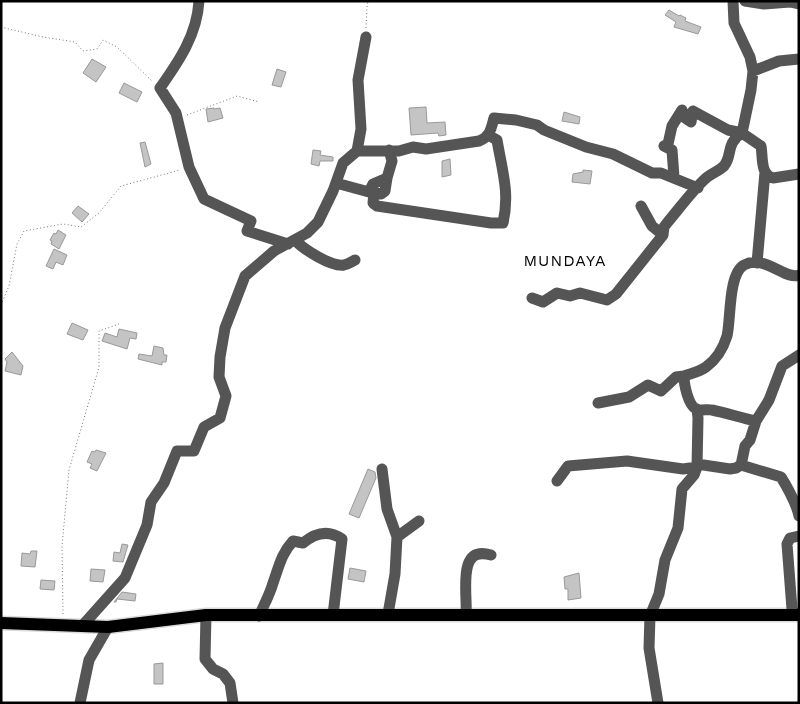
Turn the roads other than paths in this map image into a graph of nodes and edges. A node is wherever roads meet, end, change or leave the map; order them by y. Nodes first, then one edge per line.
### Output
1 (199, 1) edge
2 (733, 1) edge
3 (746, 1) edge
4 (799, 4) edge
5 (366, 37) road end
6 (799, 59) edge
7 (753, 71) junction
8 (742, 133) junction
9 (488, 135) junction
10 (389, 150) junction
11 (357, 152) junction
12 (764, 172) junction
13 (799, 174) edge
14 (674, 177) junction
15 (336, 183) junction
16 (698, 188) junction
17 (371, 192) junction
18 (641, 206) dead end
19 (663, 235) junction
20 (292, 242) junction
21 (355, 260) dead end
22 (757, 263) junction
23 (799, 275) edge
24 (532, 298) dead end
25 (799, 355) edge
26 (684, 376) junction
27 (598, 403) dead end
28 (697, 409) junction
29 (756, 421) junction
30 (697, 465) junction
31 (741, 465) junction
32 (382, 469) dead end
33 (558, 481) dead end
34 (799, 516) edge
35 (419, 521) dead end
36 (396, 536) junction
37 (799, 536) edge
38 (491, 555) dead end
39 (388, 614) junction
40 (206, 615) junction
41 (333, 615) junction
42 (466, 615) junction
43 (797, 615) edge
44 (259, 616) junction
45 (650, 616) junction
46 (1, 623) edge
47 (83, 625) junction
48 (108, 627) junction
49 (80, 703) edge
50 (233, 703) edge
51 (658, 703) edge

1 - 20 street
2 - 7 street
3 - 4 street
5 - 11 street
6 - 7 street
7 - 8 street
8 - 12 street
8 - 14 street
8 - 16 street
9 - 10 street
9 - 14 street
9 - 17 street
10 - 11 street
10 - 17 street
11 - 15 street
12 - 13 street
12 - 22 street
14 - 16 street
15 - 17 street
15 - 20 street
16 - 19 street
18 - 19 street
19 - 24 street
20 - 21 street
20 - 47 street
22 - 23 street
22 - 26 street
25 - 29 street
26 - 27 street
26 - 28 street
28 - 29 street
28 - 30 street
29 - 31 street
30 - 31 street
30 - 33 street
30 - 45 street
31 - 34 street
32 - 36 street
35 - 36 street
36 - 39 street
37 - 43 street
38 - 42 street
39 - 41 main road
39 - 42 main road
40 - 44 main road
40 - 48 main road
40 - 50 street
41 - 44 main road
41 - 44 street
42 - 45 main road
43 - 45 main road
45 - 51 street
46 - 47 main road
47 - 48 main road
48 - 49 street

